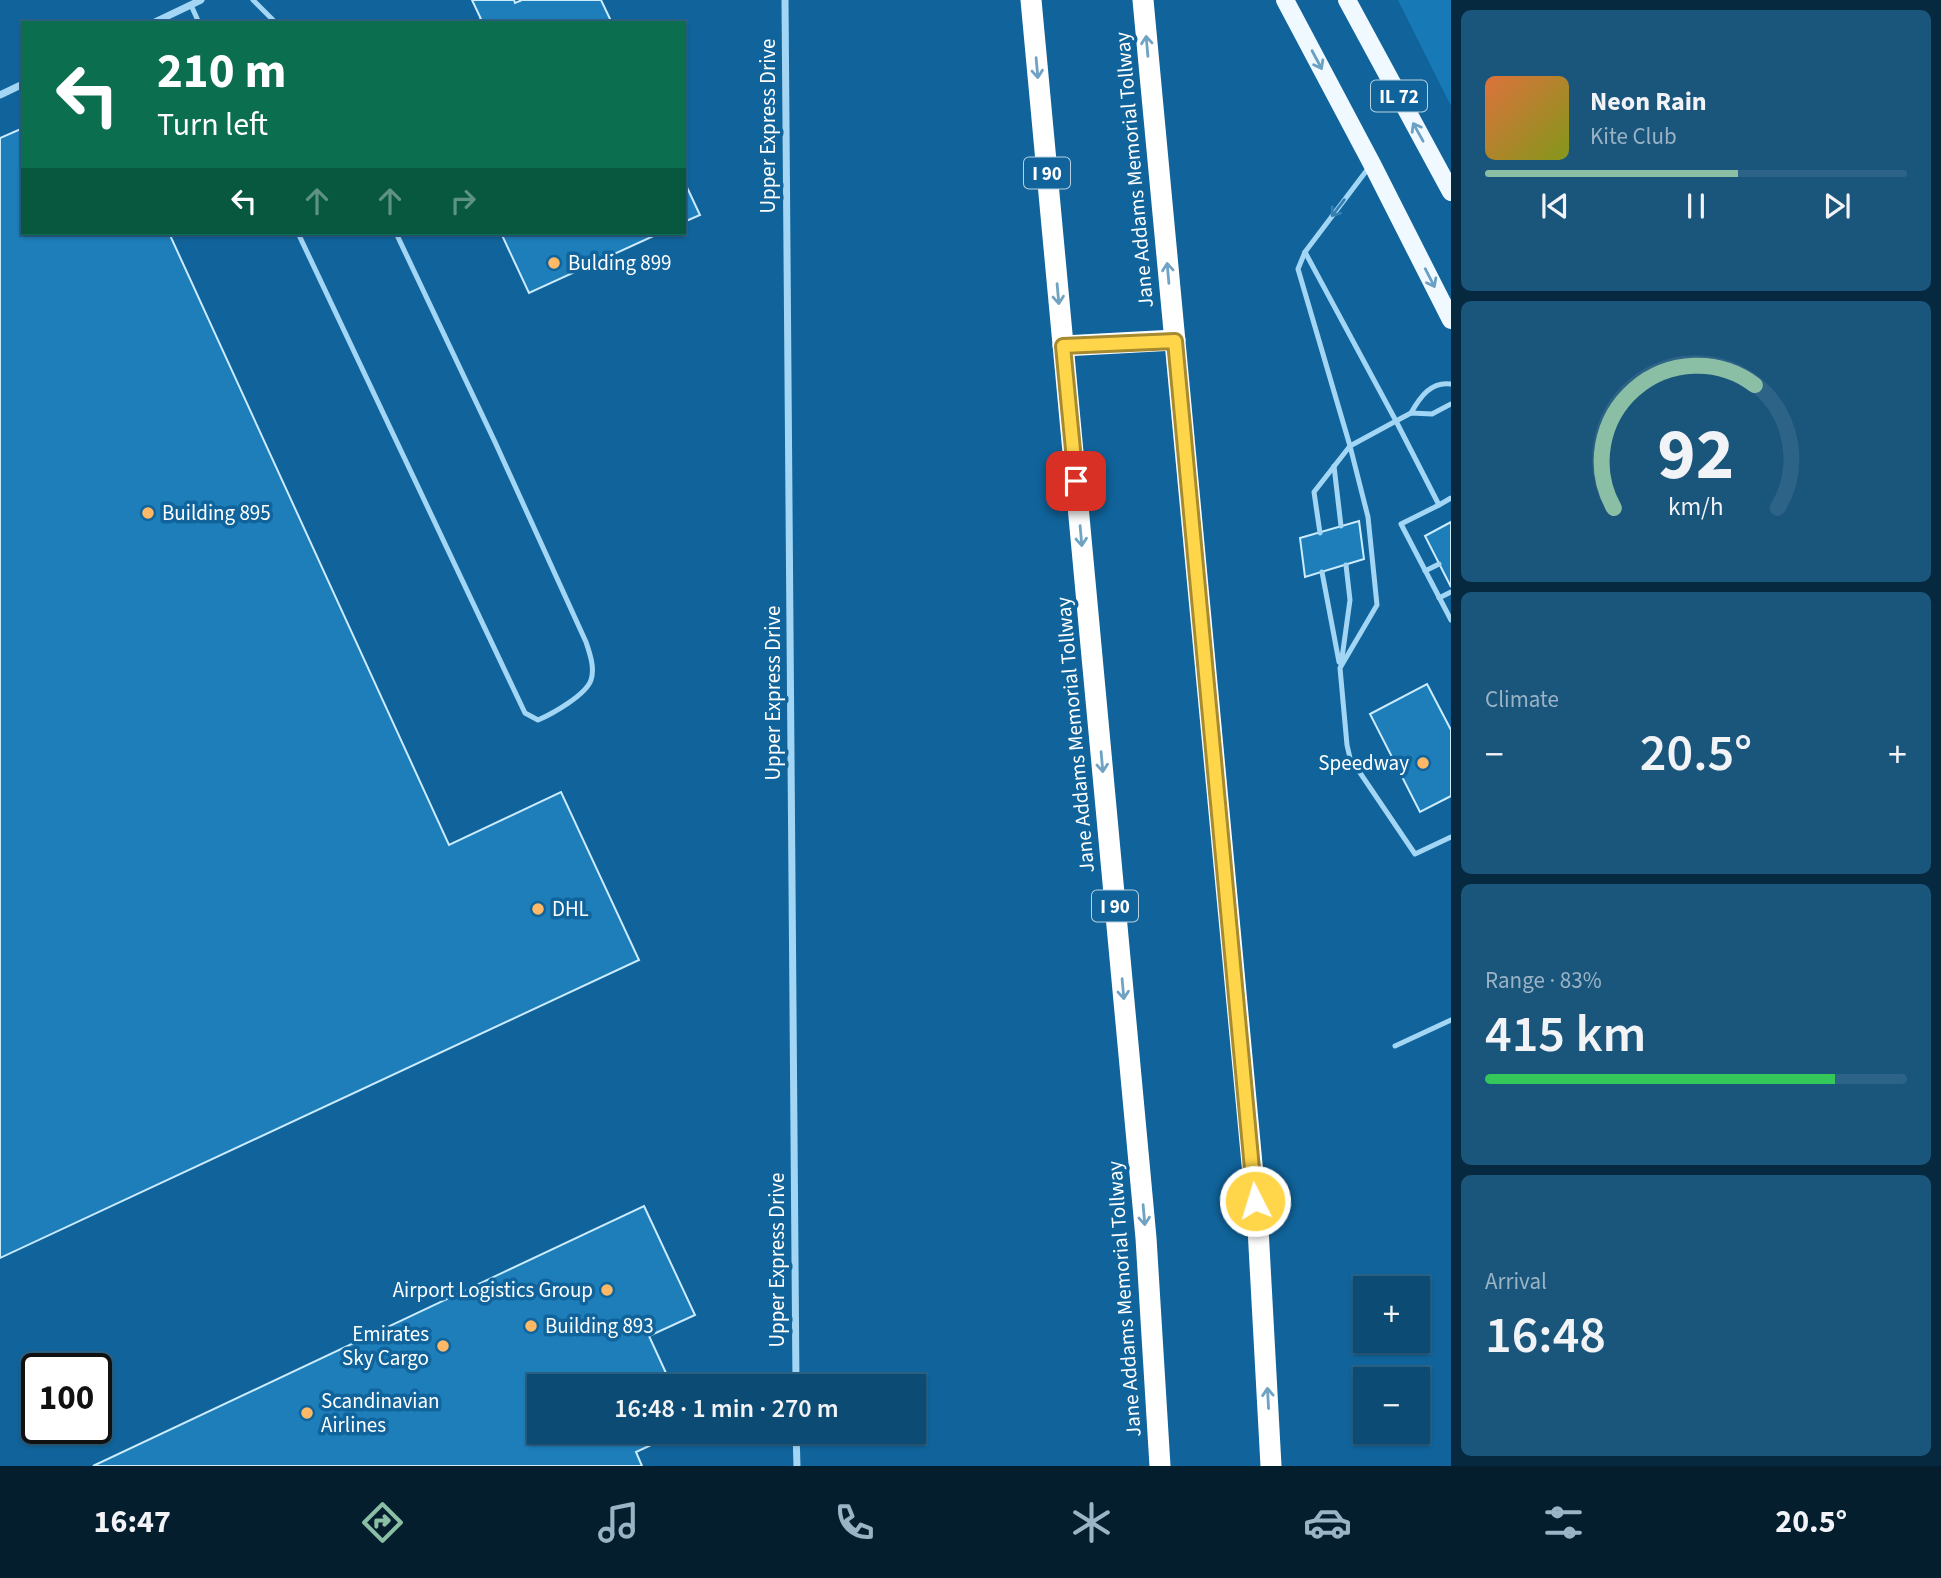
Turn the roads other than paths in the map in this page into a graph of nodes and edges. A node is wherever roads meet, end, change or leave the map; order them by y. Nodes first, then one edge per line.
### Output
1 (201, 0) edge
2 (253, 0) edge
3 (785, 0) edge
4 (1031, 0) edge
5 (1143, 0) edge
6 (1284, 0) edge
7 (1347, 0) edge
8 (191, 5) junction
9 (157, 21) edge
10 (198, 21) edge
11 (274, 21) edge
12 (21, 85) edge
13 (0, 95) edge
14 (1372, 163) junction
15 (1451, 192) edge
16 (299, 235) edge
17 (397, 235) edge
18 (1305, 252) junction
19 (1451, 320) edge
20 (1175, 341) junction
21 (1063, 346) junction
22 (1451, 384) edge
23 (1451, 404) edge
24 (1411, 413) junction
25 (1395, 421) junction
26 (1350, 446) junction
27 (1334, 466) junction
28 (1451, 498) edge
29 (1438, 505) junction
30 (1341, 526) dead end
31 (1320, 533) dead end
32 (1439, 564) dead end
33 (1346, 565) dead end
34 (1425, 571) junction
35 (1322, 572) dead end
36 (1451, 592) edge
37 (1440, 598) junction
38 (1451, 620) edge
39 (1340, 668) junction
40 (1451, 837) edge
41 (1451, 1020) edge
42 (1395, 1046) dead end
43 (796, 1374) edge
44 (796, 1444) edge
45 (797, 1466) edge
46 (1160, 1466) edge
47 (1272, 1466) edge

1 - 8 street
2 - 11 lane
3 - 43 street, Upper Express Drive
4 -> 21 highway, Jane Addams Memorial Tollway / I 90
20 -> 5 highway, Jane Addams Memorial Tollway
6 -> 14 main road, IL 72
15 -> 7 main road, IL 72
8 - 9 street
8 - 10 lane
12 - 13 street
14 -> 18 lane
14 -> 19 main road, IL 72
16 - 17 lane
18 - 25 lane
18 - 26 lane
20 - 21 highway
47 -> 20 highway, Jane Addams Memorial Tollway
21 -> 46 highway, Jane Addams Memorial Tollway / I 90
22 - 24 lane
23 - 24 lane
24 - 25 lane
25 - 26 lane
25 - 29 lane
26 - 27 lane
26 - 39 lane
27 - 30 lane
27 - 31 lane
28 - 29 lane
29 - 34 lane
32 - 34 lane
33 - 39 lane
34 - 37 lane
35 - 39 lane
36 - 37 lane
37 - 38 lane
39 - 40 lane
41 - 42 lane
44 - 45 street

